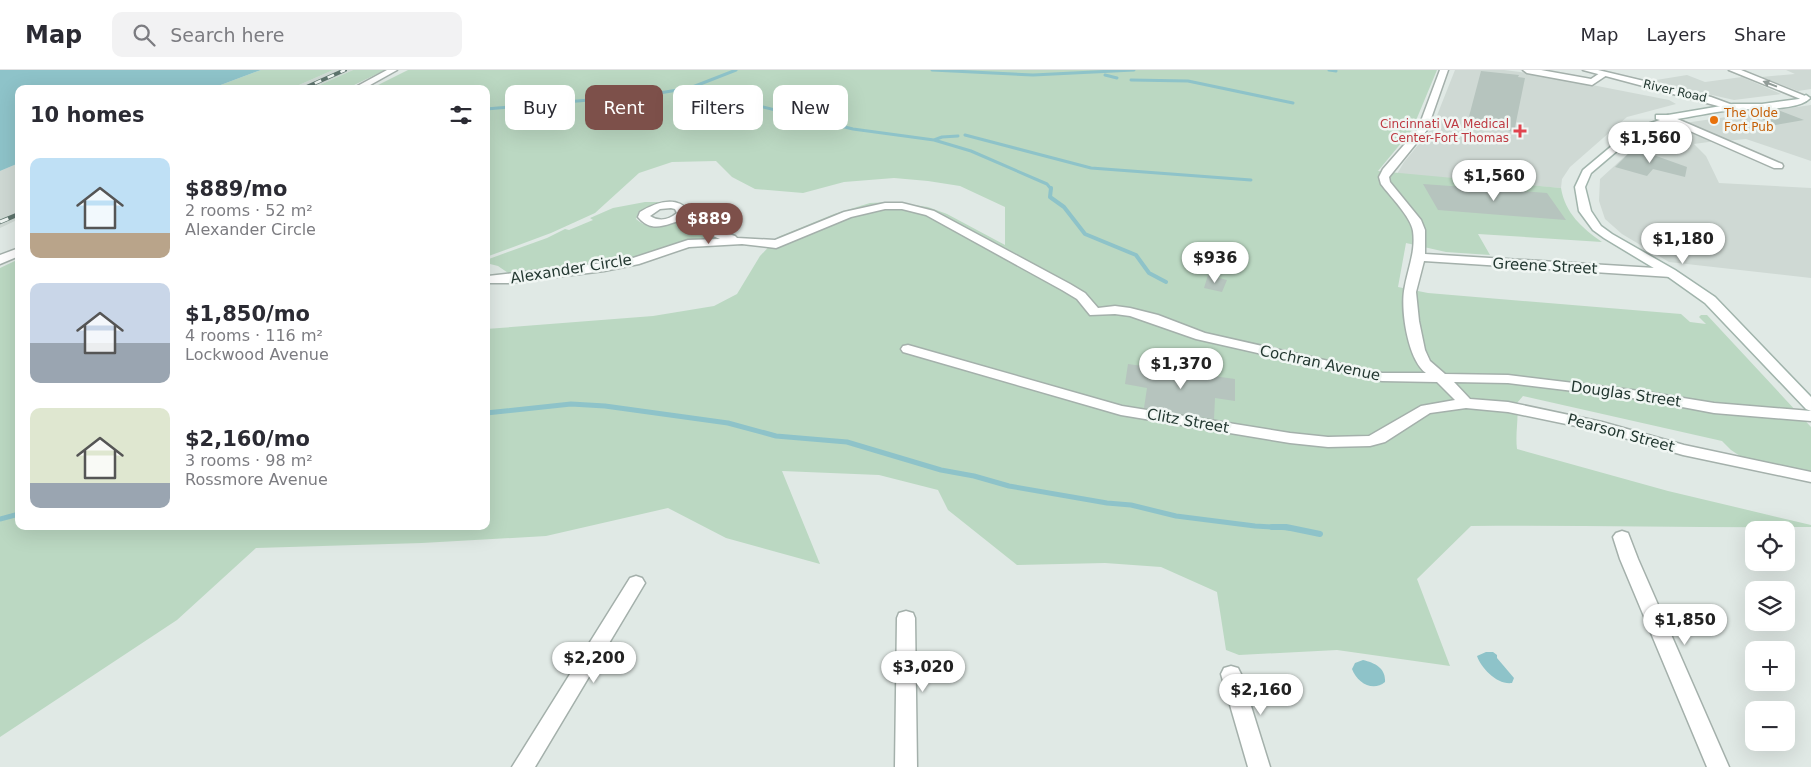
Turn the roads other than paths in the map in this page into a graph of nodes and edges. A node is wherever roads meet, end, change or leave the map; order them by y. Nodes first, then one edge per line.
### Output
1 (393, 70) edge
2 (1444, 70) edge
3 (1526, 70) edge
4 (1587, 70) edge
5 (1733, 70) edge
6 (1603, 75) junction
7 (364, 85) edge
8 (1809, 98) edge
9 (1733, 107) junction
10 (1668, 118) junction
11 (1778, 166) dead end
12 (680, 217) dead end
13 (742, 241) junction
14 (776, 244) joint
15 (15, 253) edge
16 (1419, 257) junction
17 (0, 260) edge
18 (1671, 273) junction
19 (490, 277) edge
20 (908, 349) dead end
21 (1440, 377) junction
22 (1466, 403) junction
23 (1811, 406) edge
24 (1811, 416) edge
25 (1811, 477) edge
26 (1622, 537) dead end
27 (636, 583) dead end
28 (906, 618) dead end
29 (1231, 674) dead end
30 (523, 767) edge
31 (906, 767) edge
32 (1259, 767) edge
33 (1718, 767) edge

1 - 7 street
2 - 16 street
3 - 6 street
4 - 6 street, River Road
8 -> 5 street
6 - 9 street, River Road
8 - 9 street
9 - 10 street
10 - 11 street
10 - 18 street
12 - 13 street, Alexander Circle
13 - 14 street, Alexander Circle
13 - 19 street, Alexander Circle
14 - 21 street, Cochran Avenue
15 - 17 street
16 - 18 street, Greene Street
16 - 21 street
18 - 23 street
20 - 22 street, Clitz Street
21 - 22 street
21 - 24 street, Douglas Street
22 - 25 street, Pearson Street
26 - 33 street
27 - 30 street
28 - 31 street
29 - 32 street

